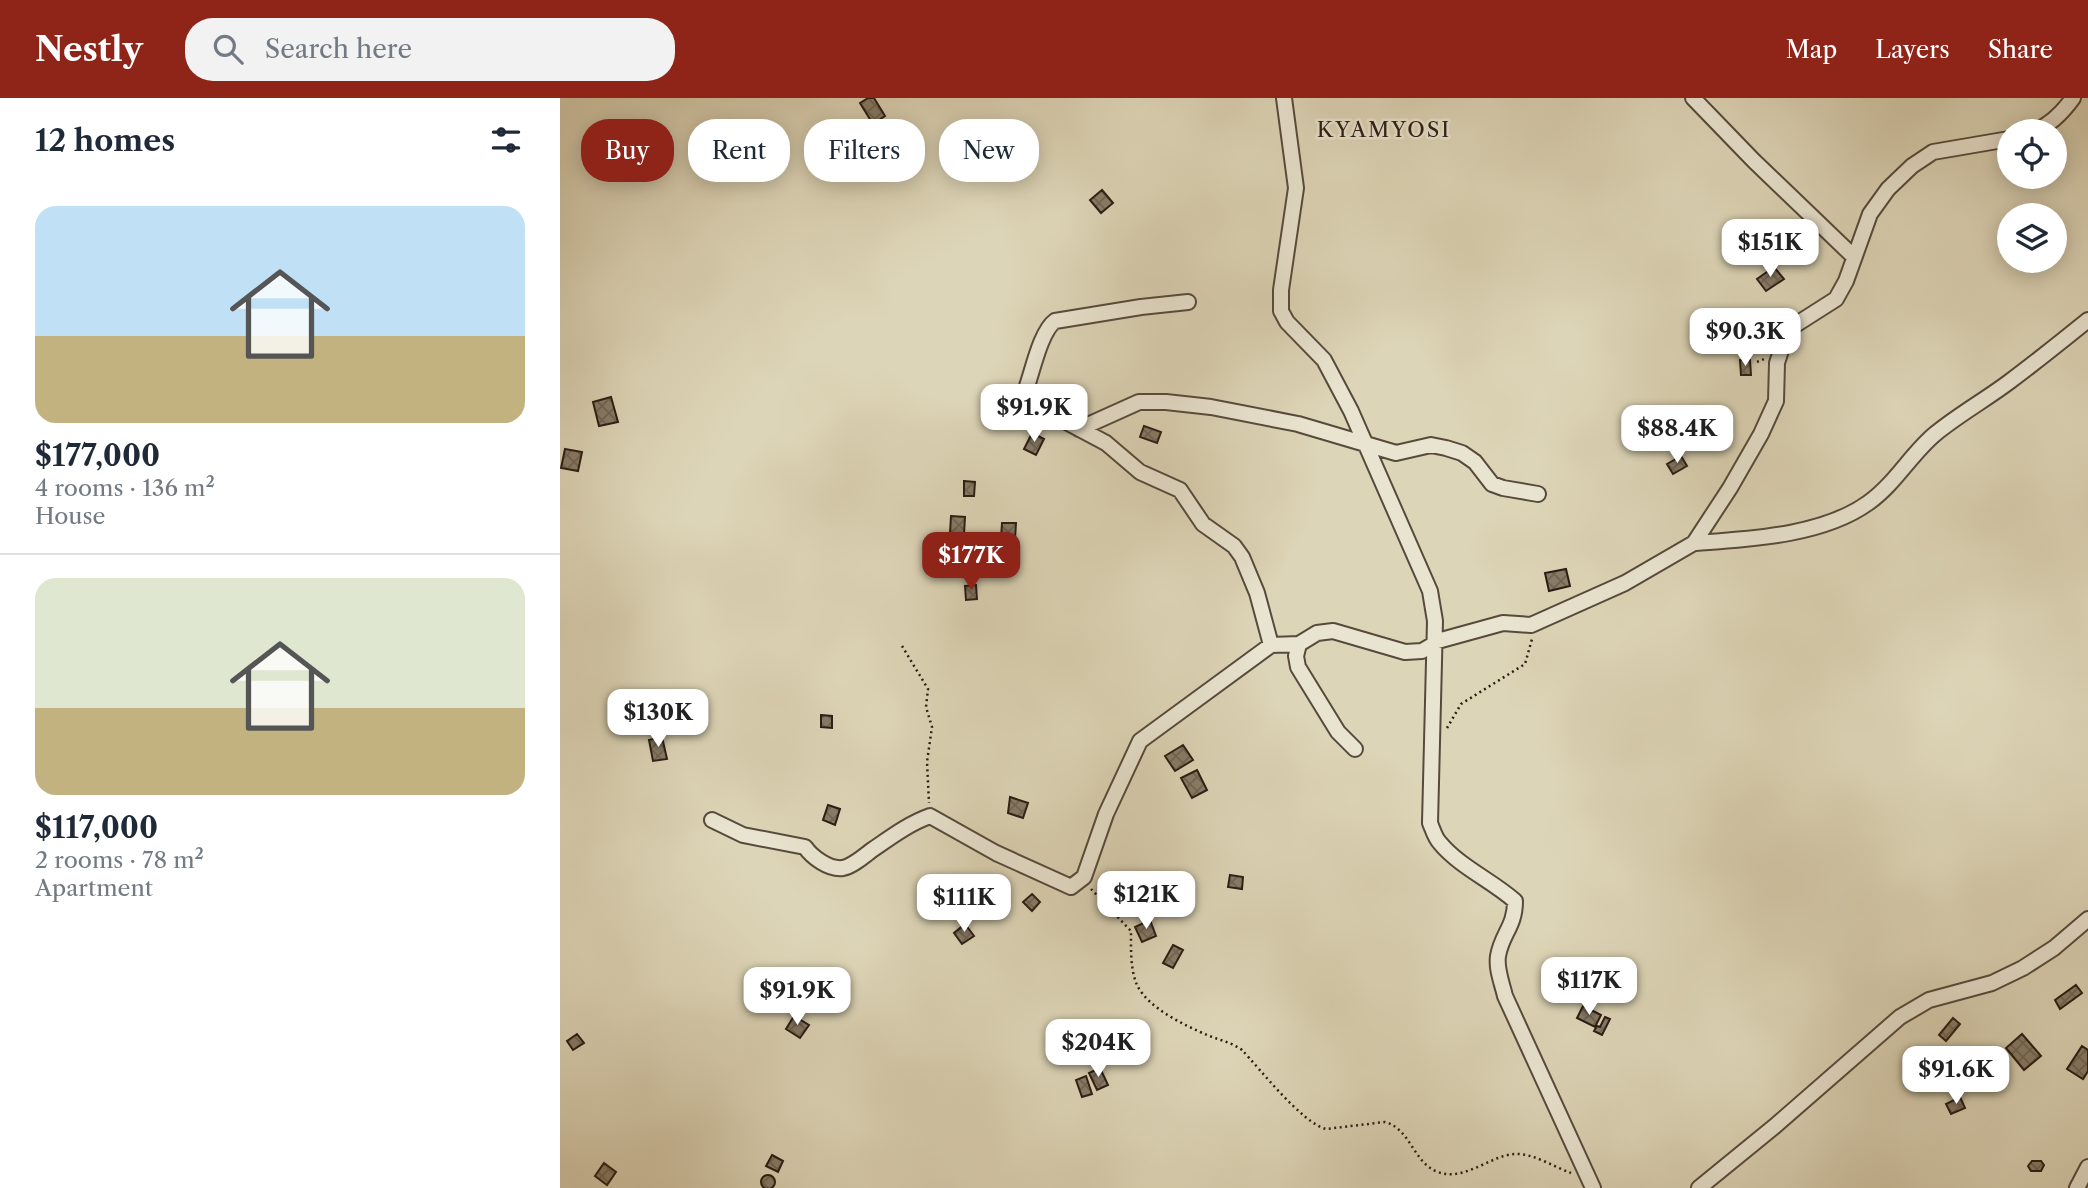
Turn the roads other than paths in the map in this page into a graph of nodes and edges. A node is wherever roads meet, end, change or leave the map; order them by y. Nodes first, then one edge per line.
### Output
1 (1284, 98) edge
2 (1693, 98) edge
3 (2073, 98) edge
4 (2055, 119) edge
5 (1997, 141) edge
6 (1854, 257) junction
7 (1188, 302) dead end
8 (2088, 320) edge
9 (1079, 429) junction
10 (1364, 442) junction
11 (1538, 494) dead end
12 (1694, 543) junction
13 (1299, 643) junction
14 (1434, 643) junction
15 (1271, 645) junction
16 (1355, 749) dead end
17 (712, 820) dead end
18 (2088, 919) edge
19 (2088, 1167) edge
20 (1592, 1184) edge
21 (1699, 1188) edge
22 (2077, 1188) edge

1 - 10 street
2 - 6 street
3 - 4 street
5 - 6 street
6 - 12 street
7 - 9 street
8 - 12 street
9 - 10 street
9 - 15 street
10 - 11 street
10 - 14 street
12 - 14 street
13 - 14 street
13 - 15 street
13 - 16 street
14 - 20 street
15 - 17 street
18 - 21 street
19 - 22 street

